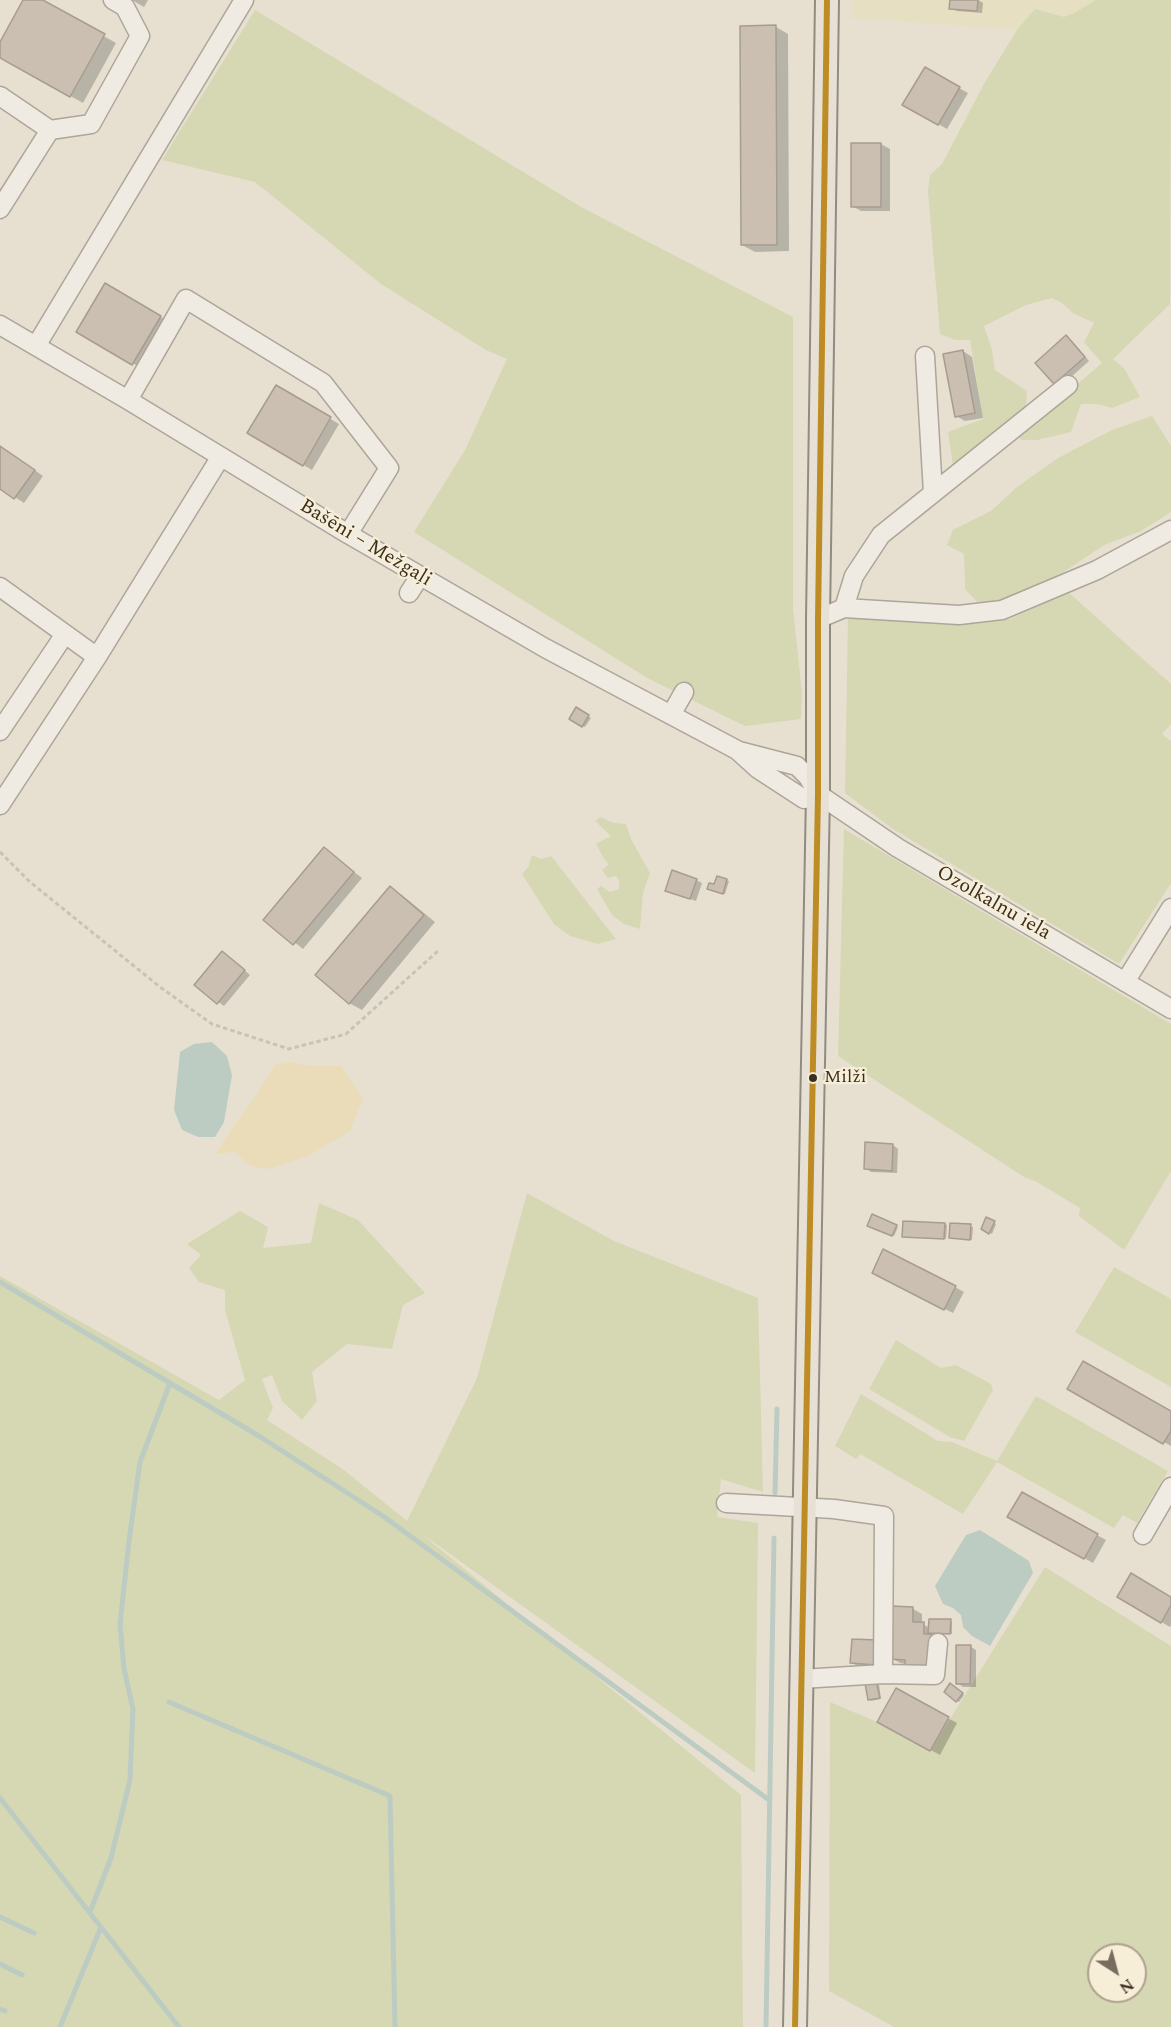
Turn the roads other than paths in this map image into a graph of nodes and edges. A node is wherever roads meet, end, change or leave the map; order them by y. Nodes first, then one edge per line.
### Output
1 (113, 0) edge
2 (244, 0) edge
3 (826, 0) edge
4 (0, 96) edge
5 (50, 130) junction
6 (0, 209) edge
7 (0, 325) edge
8 (36, 346) junction
9 (925, 356) dead end
10 (1068, 385) dead end
11 (128, 400) junction
12 (220, 458) junction
13 (933, 493) junction
14 (1171, 530) edge
15 (348, 534) junction
16 (420, 576) junction
17 (0, 587) edge
18 (409, 592) dead end
19 (844, 608) junction
20 (818, 619) junction
21 (65, 634) junction
22 (97, 657) junction
23 (684, 692) dead end
24 (671, 715) junction
25 (0, 731) edge
26 (818, 794) junction
27 (0, 806) edge
28 (1171, 908) edge
29 (1125, 982) junction
30 (1171, 1009) edge
31 (1171, 1487) edge
32 (726, 1503) dead end
33 (804, 1507) junction
34 (1143, 1535) dead end
35 (938, 1643) dead end
36 (884, 1674) junction
37 (801, 1679) junction
38 (795, 2027) edge

1 - 5 street
2 - 8 street
3 - 20 main road
4 - 5 street
5 - 6 street
7 - 8 street, Bašēni – Mežgaļi
8 - 11 street, Bašēni – Mežgaļi
9 - 13 street
10 - 13 street
11 - 12 street, Bašēni – Mežgaļi
11 - 15 street
12 - 15 street, Bašēni – Mežgaļi
12 - 22 street
13 - 19 street
14 - 19 street
15 - 16 street, Bašēni – Mežgaļi
16 - 18 street
16 - 24 street, Bašēni – Mežgaļi
17 - 21 street
19 - 20 street
20 - 26 main road
21 - 22 street
21 - 25 street
22 - 27 street
23 - 24 street
24 - 26 street, Bašēni – Mežgaļi
26 - 29 street, Ozolkalnu iela
26 - 33 main road
28 - 29 street
29 - 30 street, Ozolkalnu iela
31 - 34 street
32 - 33 street
33 - 36 street
33 - 37 main road
35 - 36 street
36 - 37 street
37 - 38 main road

